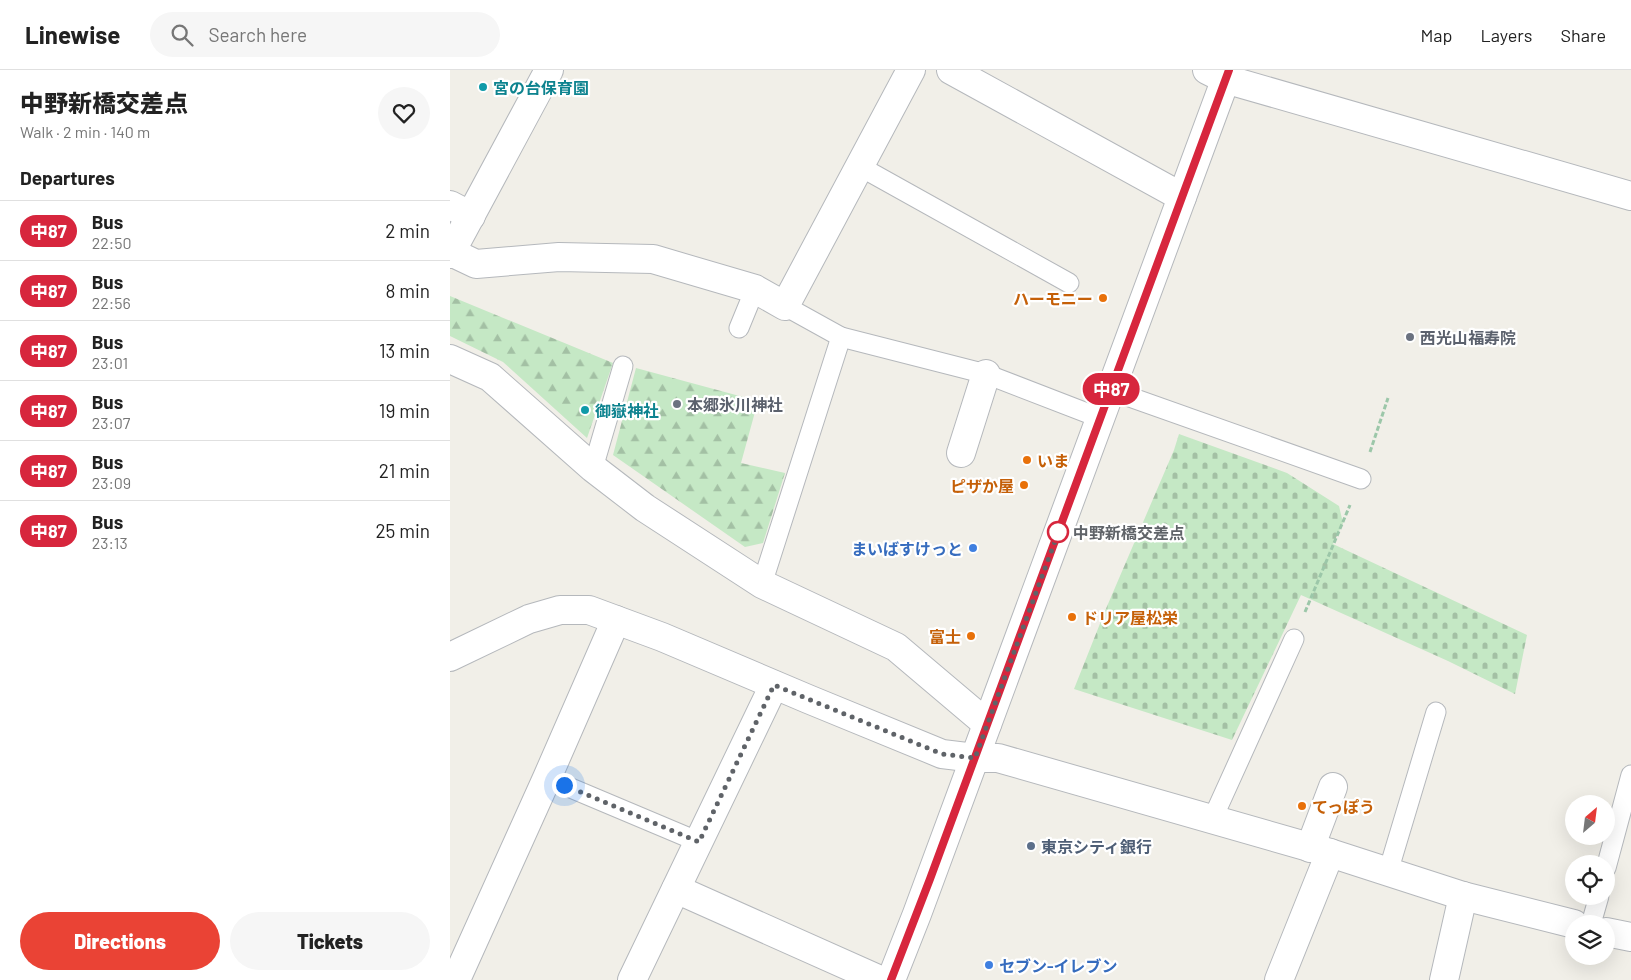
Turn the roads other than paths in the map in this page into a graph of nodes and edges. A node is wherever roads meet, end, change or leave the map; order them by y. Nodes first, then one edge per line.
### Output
1 (549, 70) edge
2 (911, 70) edge
3 (951, 70) edge
4 (1220, 73) edge
5 (859, 166) junction
6 (1631, 196) edge
7 (1182, 197) junction
8 (460, 211) edge
9 (450, 253) edge
10 (1069, 283) dead end
11 (755, 289) junction
12 (785, 306) junction
13 (739, 328) dead end
14 (841, 337) junction
15 (450, 358) edge
16 (623, 366) dead end
17 (986, 374) junction
18 (1110, 390) junction
19 (1100, 418) junction
20 (961, 453) dead end
21 (593, 468) junction
22 (1361, 479) dead end
23 (762, 584) junction
24 (616, 620) junction
25 (1294, 639) dead end
26 (450, 657) edge
27 (774, 685) junction
28 (1436, 712) dead end
29 (987, 724) junction
30 (975, 758) junction
31 (1631, 775) edge
32 (547, 778) junction
33 (1333, 787) dead end
34 (1212, 820) junction
35 (699, 842) junction
36 (1320, 851) junction
37 (1609, 855) edge
38 (1388, 872) junction
39 (676, 889) junction
40 (1463, 896) junction
41 (1565, 922) edge
42 (1615, 934) edge
43 (1631, 937) edge
44 (461, 976) edge
45 (632, 980) edge
46 (880, 980) edge
47 (891, 980) edge
48 (1279, 980) edge
49 (1444, 980) edge

1 - 8 street
2 - 5 street
3 - 7 street
4 - 6 street
4 - 7 street
5 - 10 lane
5 - 12 street
7 - 18 street
8 - 9 street
9 - 11 street
11 - 12 street
11 - 13 lane
12 - 14 lane
14 - 17 lane
14 - 23 lane
15 - 21 street
16 - 21 lane
17 - 19 lane
17 - 20 street
18 - 19 street
18 - 22 lane
19 - 29 street
21 - 23 street
23 - 29 street
24 - 26 street
24 - 27 street
24 - 32 street
25 - 34 lane
27 - 30 street
27 - 35 street
28 - 38 lane
29 - 30 street
30 - 34 street
30 - 47 street
31 - 37 lane
32 - 35 lane
32 - 44 street
33 - 36 street
34 - 36 street
35 - 39 street
36 - 38 street
36 - 48 street
38 - 40 street
39 - 45 street
39 - 46 street
40 - 41 street
40 - 49 street
42 - 43 street

